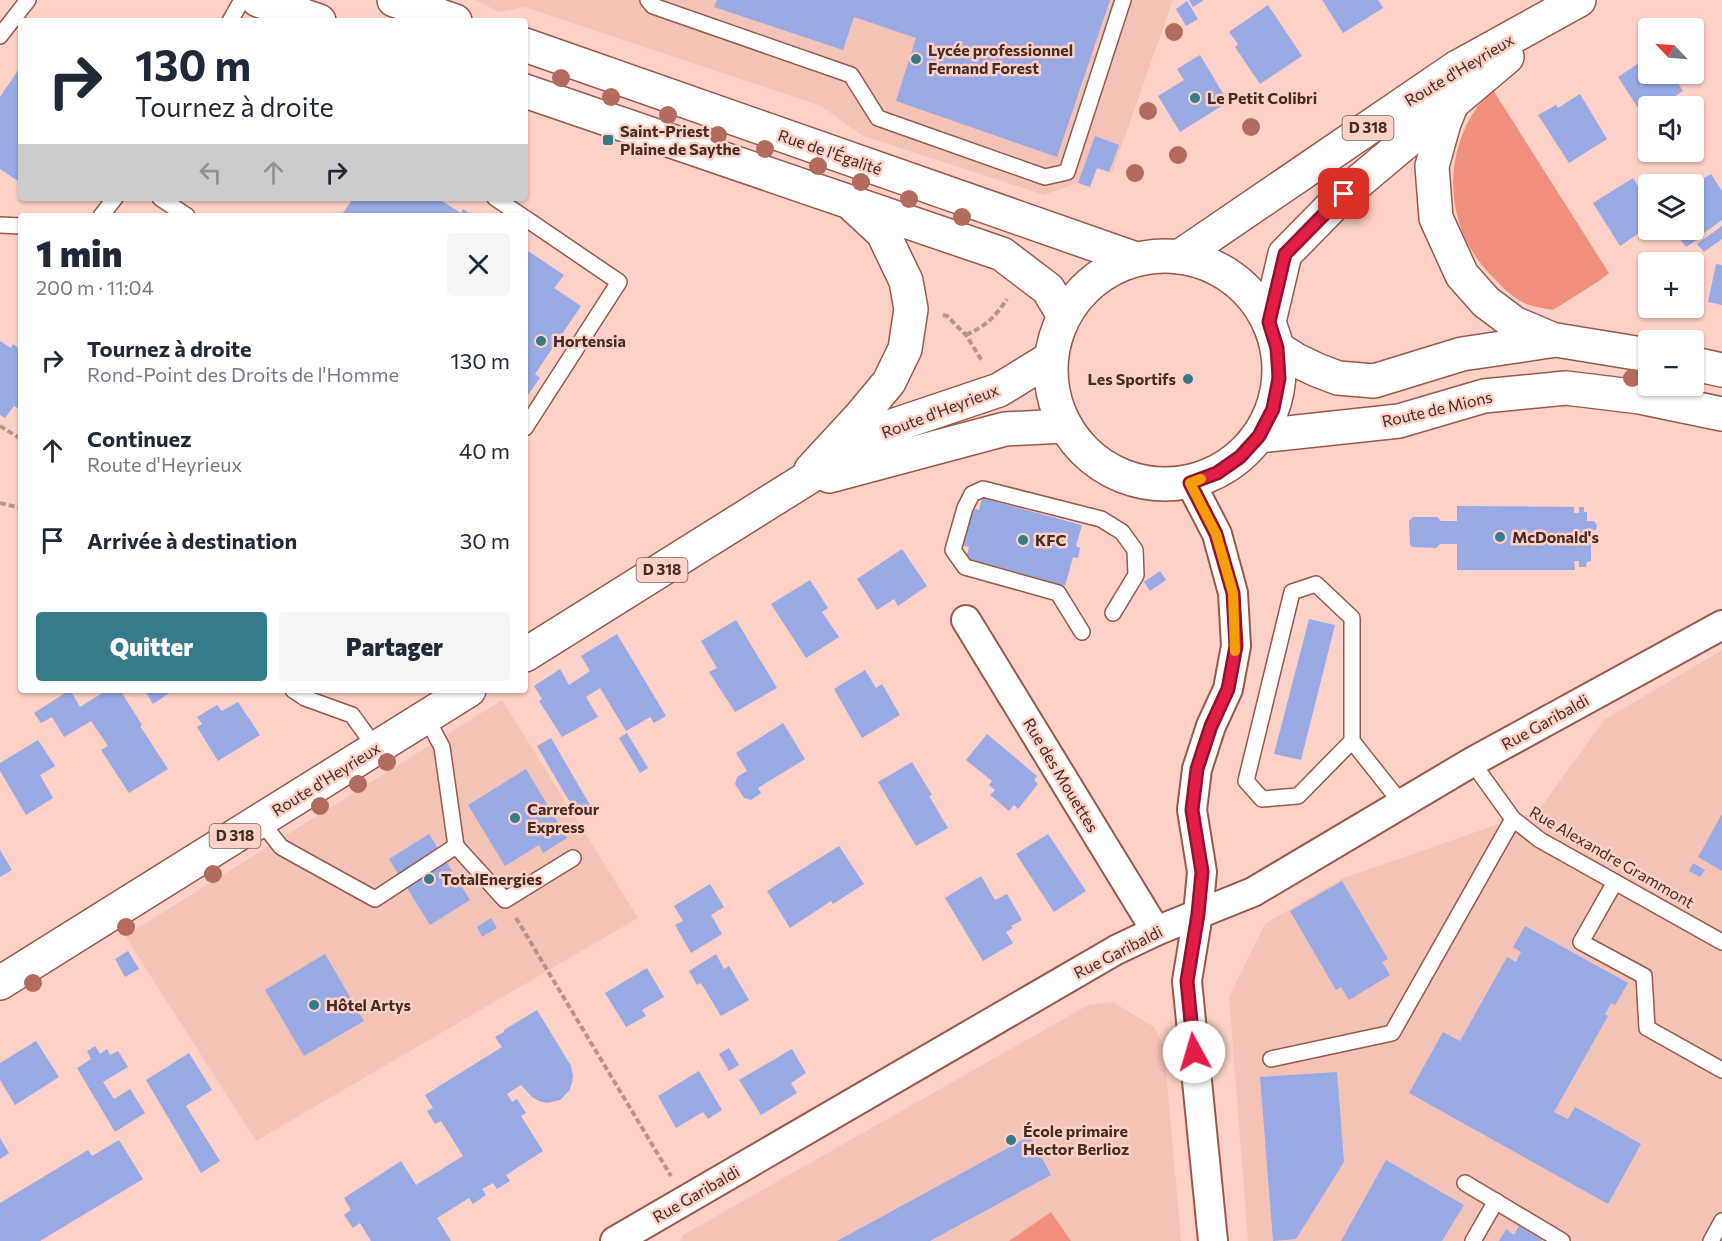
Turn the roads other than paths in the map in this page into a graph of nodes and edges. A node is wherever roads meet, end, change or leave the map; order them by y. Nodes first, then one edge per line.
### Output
1 (28, 0) edge
2 (242, 0) edge
3 (258, 0) edge
4 (394, 0) edge
5 (648, 0) edge
6 (1123, 0) edge
7 (1571, 5) edge
8 (438, 11) edge
9 (232, 18) edge
10 (310, 18) edge
11 (0, 36) edge
12 (528, 46) edge
13 (528, 93) edge
14 (1452, 103) junction
15 (112, 201) edge
16 (164, 201) edge
17 (499, 201) edge
18 (850, 202) junction
19 (102, 213) edge
20 (182, 213) edge
21 (517, 213) edge
22 (528, 220) edge
23 (0, 225) edge
24 (18, 226) edge
25 (1179, 257) junction
26 (1136, 259) junction
27 (1064, 316) junction
28 (1273, 335) junction
29 (1556, 340) junction
30 (1638, 353) edge
31 (1051, 358) junction
32 (1704, 366) edge
33 (1722, 370) edge
34 (1722, 414) edge
35 (528, 423) edge
36 (1064, 426) junction
37 (1259, 436) junction
38 (1190, 483) junction
39 (798, 484) junction
40 (1113, 613) dead end
41 (966, 620) dead end
42 (1722, 625) edge
43 (1082, 632) dead end
44 (528, 653) edge
45 (298, 693) edge
46 (464, 693) edge
47 (426, 717) junction
48 (1352, 741) junction
49 (376, 748) junction
50 (1472, 762) junction
51 (1402, 804) junction
52 (1513, 819) junction
53 (260, 820) junction
54 (456, 846) junction
55 (573, 858) dead end
56 (1615, 882) junction
57 (1198, 914) junction
58 (1156, 931) junction
59 (1722, 942) edge
60 (0, 983) edge
61 (1271, 1059) dead end
62 (1722, 1070) edge
63 (1465, 1183) dead end
64 (1496, 1201) junction
65 (1722, 1221) edge
66 (615, 1241) edge
67 (1213, 1241) edge
68 (1473, 1241) edge
69 (1562, 1241) edge
70 (1711, 1241) edge

1 - 11 lane
2 - 9 lane
3 - 10 main road
4 - 8 main road
5 - 6 lane
7 - 14 main road, Route d'Heyrieux / D 318
7 - 25 main road, Route d'Heyrieux / D 318
12 - 26 main road, Rue de l'Égalité
13 - 18 main road
14 - 28 main road, Route d'Heyrieux / D 318
14 - 29 main road
15 - 19 lane
16 - 20 lane
17 - 21 lane
18 - 27 main road
18 - 39 main road
22 - 35 lane
23 - 24 lane
25 - 26 main road
25 - 28 main road
26 - 27 main road
27 - 31 main road
28 - 29 main road
28 - 37 main road
29 - 30 main road
31 - 36 main road
31 - 39 main road, Route d'Heyrieux / D 318
32 - 33 main road
34 - 37 main road, Route de Mions
36 - 38 main road
36 - 39 main road, Route d'Heyrieux / D 318
37 - 38 main road
38 - 57 street
39 - 44 main road, Route d'Heyrieux / D 318
40 - 43 lane
41 - 58 street, Rue des Mouettes
42 - 50 street, Rue Garibaldi
45 - 49 lane
46 - 47 main road, Route d'Heyrieux / D 318
47 - 49 main road, Route d'Heyrieux / D 318
47 - 54 lane
48 - 48 lane
48 - 51 lane
49 - 53 main road, Route d'Heyrieux / D 318
50 - 51 street, Rue Garibaldi
50 - 52 lane, Rue Alexandre Grammont
51 - 57 street, Rue Garibaldi
52 - 56 lane, Rue Alexandre Grammont
52 - 61 lane
53 - 54 lane
53 - 60 main road, Route d'Heyrieux / D 318
54 - 55 lane
56 - 59 lane, Rue Alexandre Grammont
56 - 62 lane
57 - 58 street, Rue Garibaldi
57 - 67 street
58 - 66 street, Rue Garibaldi
63 - 64 lane
64 - 68 lane
64 - 69 lane
65 - 70 lane

